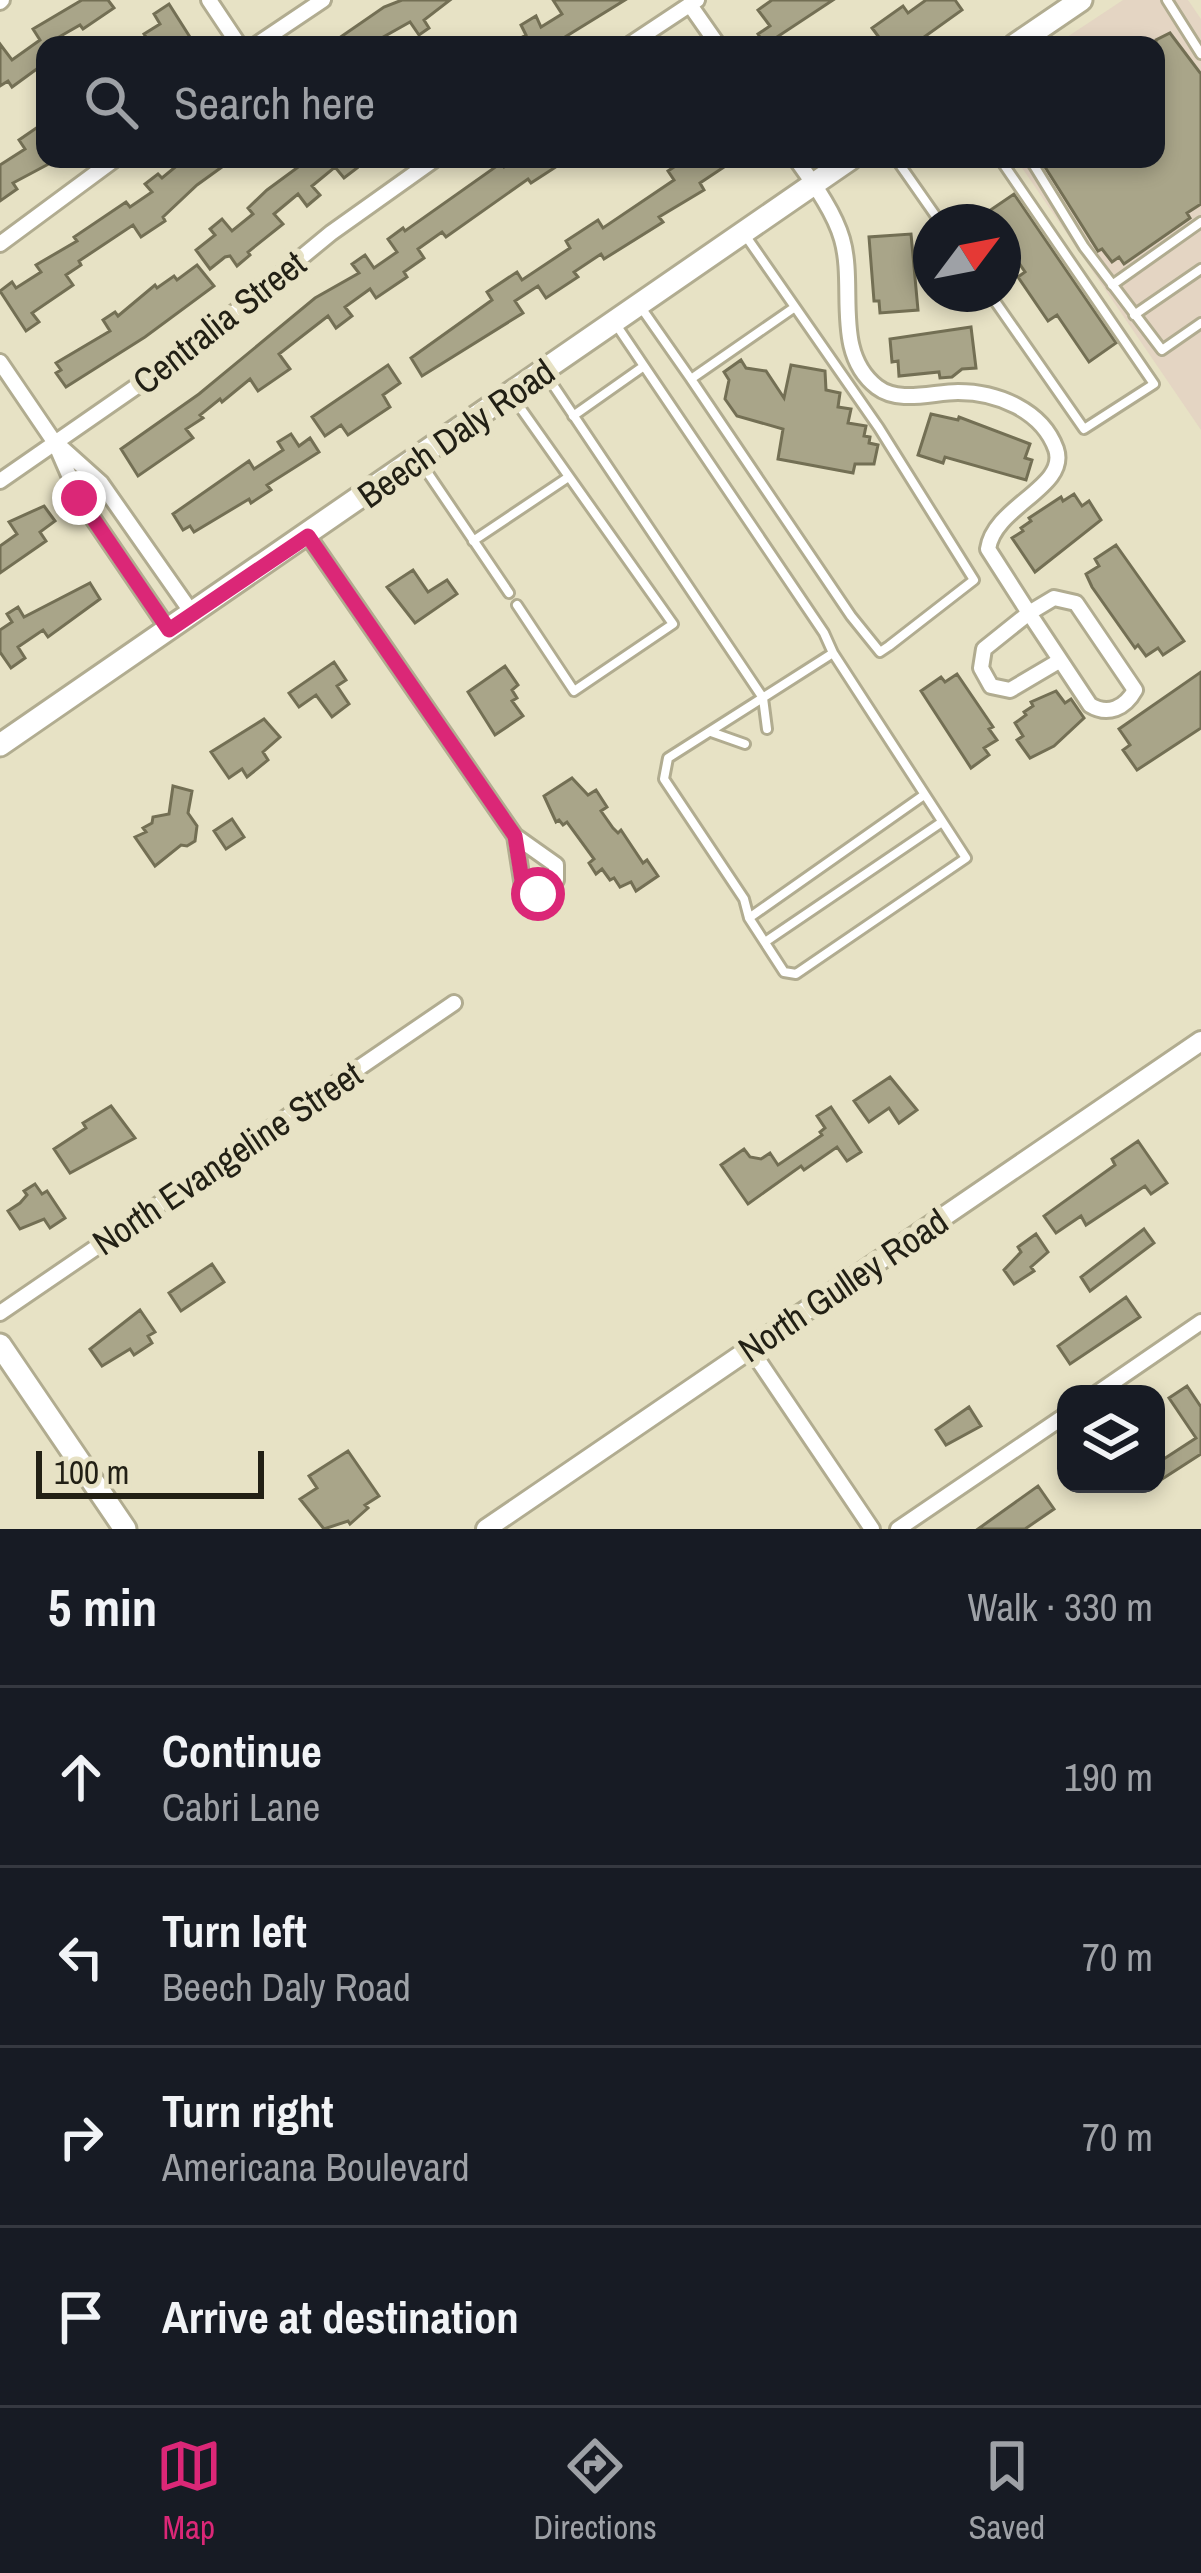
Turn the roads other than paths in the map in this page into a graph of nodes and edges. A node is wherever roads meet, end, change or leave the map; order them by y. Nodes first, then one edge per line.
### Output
1 (209, 0) edge
2 (323, 0) edge
3 (1167, 0) edge
4 (1079, 1) edge
5 (693, 2) edge
6 (233, 36) edge
7 (269, 36) edge
8 (642, 36) edge
9 (713, 36) edge
10 (1028, 36) edge
11 (1201, 54) edge
12 (103, 168) edge
13 (422, 168) edge
14 (802, 168) edge
15 (837, 168) edge
16 (902, 168) edge
17 (1006, 168) edge
18 (1036, 168) edge
19 (813, 184) junction
20 (927, 204) edge
21 (1201, 222) edge
22 (743, 233) junction
23 (0, 244) edge
24 (1201, 269) edge
25 (1112, 285) junction
26 (640, 305) junction
27 (795, 307) junction
28 (1003, 312) edge
29 (1135, 315) junction
30 (615, 322) junction
31 (1201, 322) edge
32 (0, 362) edge
33 (644, 366) junction
34 (544, 371) junction
35 (691, 379) junction
36 (511, 394) junction
37 (573, 416) junction
38 (56, 443) junction
39 (418, 459) junction
40 (567, 478) junction
41 (0, 481) edge
42 (308, 536) junction
43 (473, 541) junction
44 (509, 593) dead end
45 (517, 605) dead end
46 (192, 613) junction
47 (1029, 613) junction
48 (169, 630) junction
49 (832, 653) junction
50 (1059, 661) junction
51 (763, 698) junction
52 (767, 729) dead end
53 (710, 731) junction
54 (745, 744) dead end
55 (0, 745) edge
56 (924, 795) junction
57 (942, 822) junction
58 (515, 836) dead end
59 (749, 917) junction
60 (765, 942) junction
61 (454, 1003) dead end
62 (1201, 1041) edge
63 (0, 1313) edge
64 (1201, 1322) edge
65 (0, 1345) edge
66 (750, 1348) junction
67 (1109, 1385) edge
68 (1057, 1420) edge
69 (125, 1529) edge
70 (486, 1529) edge
71 (872, 1529) edge
72 (898, 1529) edge

1 - 6 street
2 - 7 street
3 - 11 lane
4 - 10 main road
5 - 8 street
5 - 9 street
12 - 23 street
13 - 38 street, Centralia Street
14 - 19 street
15 - 19 main road, Beech Daly Road
16 - 20 lane
17 - 28 lane
18 - 25 lane
19 - 22 main road, Beech Daly Road
19 - 47 street
21 - 25 lane
22 - 26 main road, Beech Daly Road
22 - 27 lane
24 - 29 lane
25 - 29 lane
26 - 30 main road, Beech Daly Road
26 - 35 lane
27 - 35 lane
27 - 35 lane
29 - 31 lane
30 - 33 lane
30 - 34 main road, Beech Daly Road
32 - 38 street
33 - 37 lane
33 - 49 lane
34 - 36 main road, Beech Daly Road
34 - 37 lane
36 - 39 main road, Beech Daly Road
36 - 40 lane
37 - 51 lane
38 - 41 street, Centralia Street
38 - 46 street
38 - 48 street
39 - 42 main road, Beech Daly Road
39 - 43 lane
40 - 43 lane
40 - 45 lane
42 - 46 main road, Beech Daly Road
42 - 58 street
43 - 44 lane
46 - 48 main road, Beech Daly Road
47 - 50 street
47 - 50 street
47 - 50 street
48 - 55 main road, Beech Daly Road
49 - 51 lane
49 - 56 lane
51 - 52 lane
51 - 53 lane
53 - 54 lane
53 - 59 lane
56 - 57 lane
56 - 59 lane
57 - 60 lane
57 - 60 lane
59 - 60 lane
61 - 63 street, North Evangeline Street
62 - 66 street, North Gulley Road
64 - 67 street
65 - 69 main road
66 - 70 street, North Gulley Road
66 - 71 street
68 - 72 street

